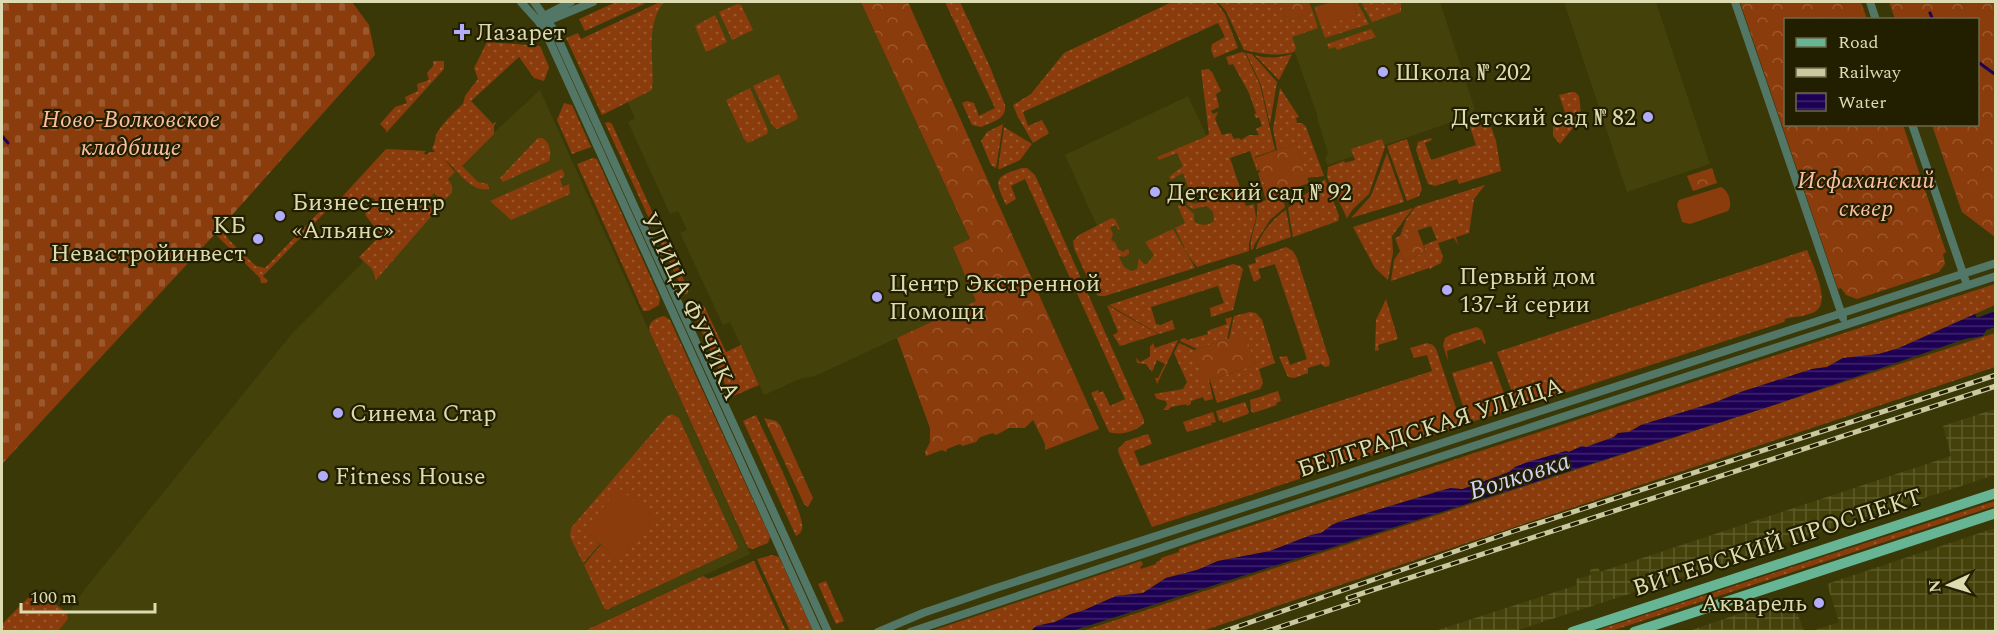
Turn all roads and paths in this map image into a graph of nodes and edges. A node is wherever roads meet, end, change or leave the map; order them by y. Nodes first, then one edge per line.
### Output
1 (521, 2) edge
2 (534, 2) edge
3 (571, 2) edge
4 (593, 2) edge
5 (1735, 2) edge
6 (1870, 2) edge
7 (1875, 18) edge
8 (544, 19) junction
9 (1913, 126) edge
10 (1995, 263) edge
11 (1963, 274) junction
12 (1995, 276) edge
13 (1966, 285) junction
14 (1841, 314) junction
15 (1845, 324) junction
16 (1995, 493) edge
17 (1995, 513) edge
18 (818, 632) edge
19 (828, 632) edge
20 (878, 632) edge
21 (910, 632) edge
22 (1572, 632) edge
23 (1634, 632) edge

1 - 8 street, УЛИЦА ФУЧИКА
2 - 8 street, УЛИЦА ФУЧИКА
3 - 8 street
4 - 8 street
5 - 14 street
6 - 7 street
8 - 18 street, УЛИЦА ФУЧИКА
8 - 19 street, УЛИЦА ФУЧИКА
9 - 11 street
10 - 11 street, БЕЛГРАДСКАЯ УЛИЦА
11 - 13 street
11 - 14 street, БЕЛГРАДСКАЯ УЛИЦА
12 - 13 street, БЕЛГРАДСКАЯ УЛИЦА
13 - 15 street, БЕЛГРАДСКАЯ УЛИЦА
14 - 15 street
14 - 20 street, БЕЛГРАДСКАЯ УЛИЦА
15 - 21 street, БЕЛГРАДСКАЯ УЛИЦА
16 - 22 main road, ВИТЕБСКИЙ ПРОСПЕКТ
17 - 23 main road, ВИТЕБСКИЙ ПРОСПЕКТ

